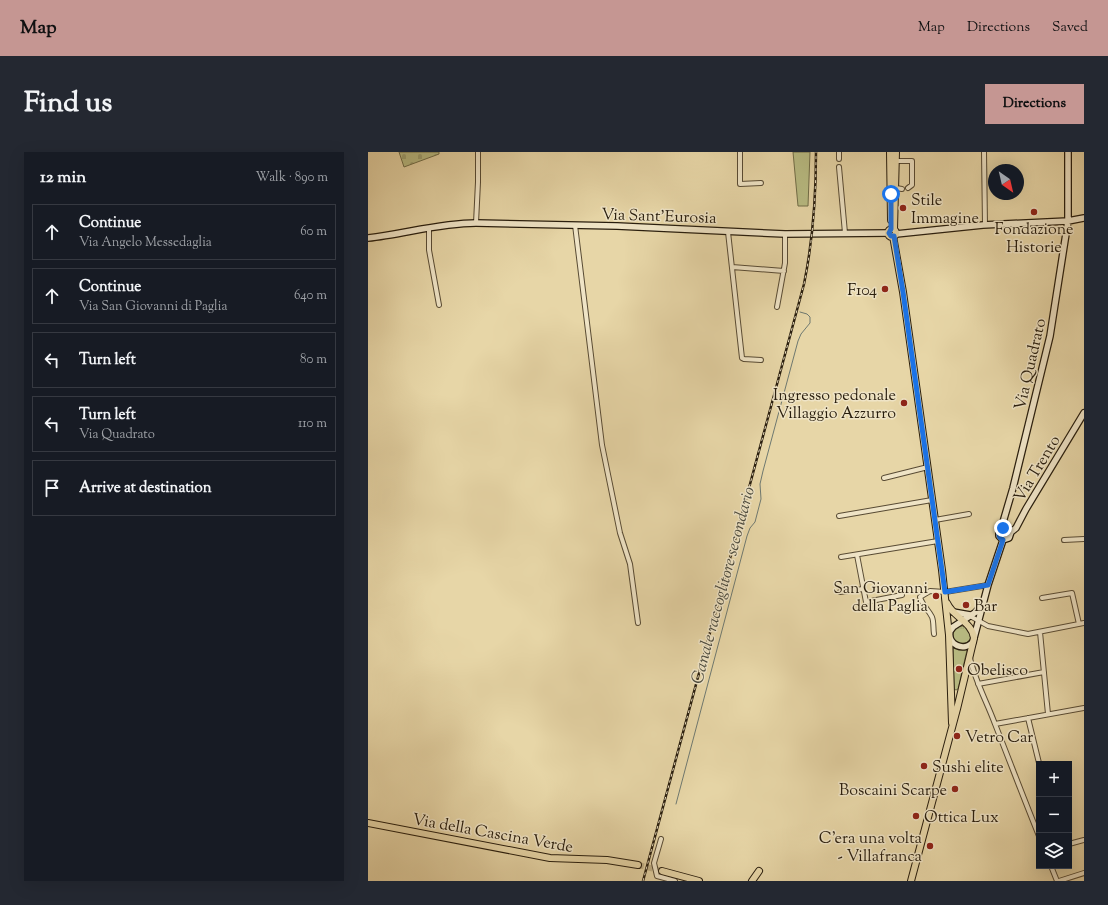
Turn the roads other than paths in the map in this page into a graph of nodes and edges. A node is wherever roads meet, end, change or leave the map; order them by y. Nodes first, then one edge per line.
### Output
1 (478, 152) edge
2 (740, 152) edge
3 (839, 152) edge
4 (890, 152) edge
5 (896, 152) edge
6 (984, 152) edge
7 (1068, 152) edge
8 (839, 159) dead end
9 (896, 161) junction
10 (839, 167) dead end
11 (761, 183) dead end
12 (908, 188) dead end
13 (1084, 218) edge
14 (1068, 221) junction
15 (476, 222) junction
16 (575, 225) junction
17 (985, 225) junction
18 (429, 228) junction
19 (728, 232) junction
20 (893, 232) junction
21 (845, 233) junction
22 (785, 234) junction
23 (368, 238) edge
24 (732, 267) junction
25 (784, 270) junction
26 (438, 305) dead end
27 (777, 307) dead end
28 (761, 360) dead end
29 (1083, 416) edge
30 (928, 467) junction
31 (884, 478) dead end
32 (932, 500) junction
33 (969, 514) dead end
34 (839, 516) dead end
35 (935, 520) junction
36 (1004, 528) junction
37 (1011, 532) junction
38 (1084, 539) edge
39 (1003, 540) junction
40 (1064, 540) dead end
41 (938, 541) junction
42 (858, 555) junction
43 (841, 558) dead end
44 (988, 585) junction
45 (863, 589) junction
46 (840, 592) dead end
47 (945, 592) junction
48 (902, 595) dead end
49 (985, 598) junction
50 (1042, 598) dead end
51 (946, 600) junction
52 (953, 612) junction
53 (970, 616) junction
54 (962, 620) junction
55 (979, 620) junction
56 (638, 623) dead end
57 (1084, 623) edge
58 (1079, 624) junction
59 (1040, 632) junction
60 (934, 634) dead end
61 (949, 635) junction
62 (974, 640) junction
63 (970, 670) junction
64 (1044, 672) junction
65 (978, 684) junction
66 (963, 685) junction
67 (951, 688) junction
68 (1084, 708) edge
69 (1048, 714) junction
70 (1028, 718) junction
71 (952, 723) junction
72 (995, 724) junction
73 (1039, 761) edge
74 (368, 823) edge
75 (1038, 833) edge
76 (661, 840) dead end
77 (1084, 840) edge
78 (1072, 843) edge
79 (638, 865) tunnel mouth
80 (1052, 869) edge
81 (662, 871) tunnel mouth
82 (1084, 873) edge
83 (675, 881) edge
84 (699, 881) edge
85 (752, 881) edge
86 (760, 881) edge
87 (910, 881) edge
88 (1058, 881) edge

1 - 15 street
2 - 11 street
3 - 8 street
4 - 20 main road
5 - 9 main road
6 - 17 street
7 - 14 street, Via Quadrato
9 - 12 street
9 - 20 main road
10 - 21 street
13 - 14 street, Via Sant'Eurosia
14 - 17 street, Via Sant'Eurosia
14 - 36 street, Via Quadrato
15 - 16 street, Via Sant'Eurosia
15 - 18 street, Via Sant'Eurosia
16 - 19 street, Via Sant'Eurosia
16 - 56 street
17 - 20 street, Via Sant'Eurosia
18 - 23 street, Via Sant'Eurosia
18 - 26 street
19 - 22 street, Via Sant'Eurosia
19 - 24 street
20 - 21 street, Via Sant'Eurosia
20 - 30 main road
21 - 22 street, Via Sant'Eurosia
22 - 25 street
24 - 25 street
24 - 28 street
25 - 27 street
29 - 37 street, Via Trento
30 - 31 street
30 - 32 main road
32 - 34 street
32 - 35 main road
33 - 35 street
35 - 41 main road
36 - 37 street
36 - 39 street, Via Quadrato
37 - 39 street, Via Quadrato
38 - 40 street
39 - 44 street, Via Quadrato
41 - 42 street
41 - 47 main road
42 - 43 street
42 - 45 street
44 - 47 street
44 - 49 street, Via Quadrato
45 - 46 street
45 - 48 street
47 - 51 main road
47 - 60 street
49 - 53 street
49 - 55 street, Via Quadrato
50 - 58 street
51 - 52 main road
51 - 61 main road
52 - 53 street
52 - 54 main road
53 - 54 street
53 - 55 street
54 - 61 street
54 - 62 main road
55 - 59 street
55 - 62 street, Via Quadrato
57 - 58 street
58 - 59 street
59 - 64 street
61 - 62 street
61 - 67 main road
62 - 63 main road
63 - 65 street
63 - 66 main road
64 - 65 street
64 - 69 street
65 - 72 street
66 - 67 street
66 - 71 main road
67 - 71 main road
68 - 69 street
69 - 70 street
70 - 72 street
70 - 73 street
71 - 87 main road
72 - 75 street
74 - 79 main road, Via della Cascina Verde
76 - 83 street
77 - 78 street
80 - 88 street
81 - 84 main road
82 - 88 street
85 - 86 main road

